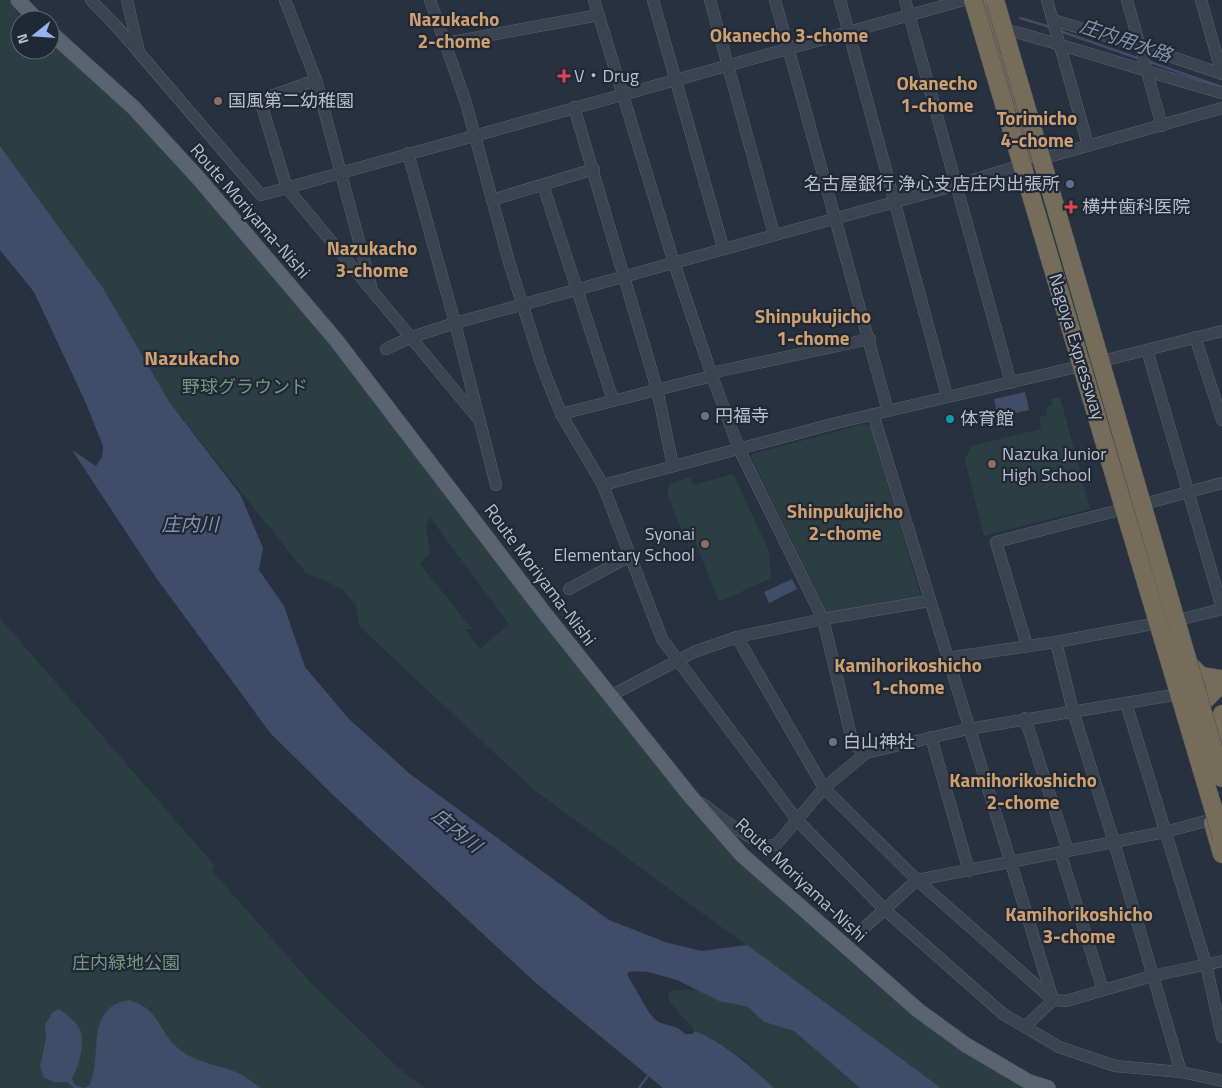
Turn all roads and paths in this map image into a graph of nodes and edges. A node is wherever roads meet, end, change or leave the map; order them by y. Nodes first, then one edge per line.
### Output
1 (18, 0) edge
2 (91, 0) edge
3 (127, 0) edge
4 (284, 0) edge
5 (430, 0) edge
6 (594, 0) edge
7 (653, 0) edge
8 (710, 0) edge
9 (775, 0) edge
10 (840, 0) edge
11 (905, 0) edge
12 (964, 0) edge
13 (969, 0) edge
14 (973, 0) edge
15 (984, 0) edge
16 (995, 0) edge
17 (1048, 0) edge
18 (1127, 0) edge
19 (1201, 0) edge
20 (27, 10) edge
21 (599, 15) junction
22 (909, 15) junction
23 (1053, 20) junction
24 (849, 32) junction
25 (1005, 34) junction
26 (60, 41) edge
27 (446, 43) junction
28 (1061, 44) junction
29 (1140, 46) junction
30 (789, 49) junction
31 (139, 54) junction
32 (728, 66) junction
33 (1146, 73) junction
34 (1222, 74) edge
35 (316, 80) junction
36 (675, 81) junction
37 (1222, 93) edge
38 (623, 95) junction
39 (574, 107) junction
40 (1222, 108) edge
41 (1001, 113) joint
42 (1162, 126) junction
43 (474, 135) junction
44 (1088, 145) junction
45 (408, 153) junction
46 (1041, 159) junction
47 (1020, 165) junction
48 (594, 169) junction
49 (342, 172) junction
50 (543, 185) junction
51 (957, 185) junction
52 (286, 188) junction
53 (492, 200) junction
54 (895, 201) junction
55 (835, 218) junction
56 (774, 234) junction
57 (724, 247) junction
58 (674, 263) junction
59 (625, 276) junction
60 (578, 288) junction
61 (372, 290) junction
62 (523, 304) junction
63 (455, 323) junction
64 (1222, 331) edge
65 (1195, 337) junction
66 (409, 338) junction
67 (870, 339) junction
68 (386, 349) dead end
69 (1147, 350) junction
70 (1077, 366) junction
71 (1103, 367) junction
72 (712, 374) junction
73 (1011, 383) junction
74 (657, 389) junction
75 (947, 396) junction
76 (614, 400) junction
77 (888, 410) junction
78 (562, 414) junction
79 (873, 414) junction
80 (1222, 420) edge
81 (480, 421) junction
82 (739, 449) junction
83 (673, 466) junction
84 (1222, 482) edge
85 (603, 485) junction
86 (496, 486) dead end
87 (1188, 491) junction
88 (1144, 504) junction
89 (1124, 509) junction
90 (630, 556) junction
91 (569, 589) dead end
92 (930, 601) junction
93 (1222, 608) edge
94 (823, 619) junction
95 (1178, 620) junction
96 (1158, 623) junction
97 (737, 638) junction
98 (1056, 642) junction
99 (1027, 646) junction
100 (947, 658) junction
101 (677, 660) junction
102 (1192, 667) joint
103 (1202, 690) edge
104 (610, 696) junction
105 (1126, 703) junction
106 (1072, 711) junction
107 (1222, 714) edge
108 (1025, 718) junction
109 (968, 729) junction
110 (931, 737) junction
111 (1213, 743) junction
112 (866, 752) junction
113 (1196, 755) junction
114 (1222, 773) edge
115 (1222, 778) edge
116 (824, 788) junction
117 (691, 797) junction
118 (1217, 818) edge
119 (797, 820) junction
120 (1165, 832) junction
121 (1222, 838) edge
122 (1114, 842) junction
123 (1064, 851) junction
124 (1222, 854) edge
125 (1011, 863) junction
126 (969, 871) junction
127 (917, 880) junction
128 (884, 909) junction
129 (864, 928) dead end
130 (1222, 961) edge
131 (1206, 964) junction
132 (1152, 976) junction
133 (1102, 990) junction
134 (1053, 1000) junction
135 (1025, 1027) junction
136 (1222, 1036) edge
137 (1181, 1072) junction
138 (1222, 1081) edge
139 (1048, 1088) edge

1 - 20 main road
2 - 31 street
3 - 31 street
4 - 35 street
5 - 27 street
6 - 21 street
7 - 36 street
8 - 32 street
9 - 30 street
10 - 24 street
11 - 22 street
12 - 22 street
13 - 41 street
14 - 113 highway, Nagoya Expressway, bridge
15 - 71 highway, bridge
16 - 25 highway, Nagoya Expressway, bridge
17 - 23 street
18 - 29 street
19 - 34 street
21 - 27 street
21 - 38 street
22 - 24 street
22 - 51 street
23 - 28 street
23 - 29 street
24 - 30 street
24 - 54 street
25 - 28 street
25 - 46 street
25 - 71 highway, Nagoya Expressway, bridge
26 - 104 main road, Route Moriyama-Nishi
27 - 43 street
28 - 33 street
28 - 44 street
29 - 33 street
29 - 34 street
30 - 32 street
30 - 55 street
31 - 52 street
32 - 36 street
32 - 56 street
33 - 37 street
33 - 42 street
35 - 49 street
35 - 52 street
36 - 38 street
36 - 57 street
38 - 39 street
38 - 58 street
39 - 43 street
39 - 48 street
40 - 42 street
41 - 47 highway
42 - 44 street
43 - 45 street
43 - 53 street
44 - 46 street
45 - 49 street
45 - 63 street
46 - 47 street
46 - 71 street
47 - 51 street
47 - 70 street
47 - 113 highway, bridge
48 - 50 street
48 - 59 street
49 - 52 street
49 - 61 street
50 - 53 street
50 - 60 street
51 - 54 street
51 - 73 street
52 - 61 street
53 - 62 street
54 - 55 street
54 - 75 street
55 - 56 street
55 - 67 street
56 - 57 street
57 - 58 street
58 - 59 street
58 - 72 street
59 - 60 street
59 - 74 street
60 - 62 street
60 - 76 street
61 - 66 street
62 - 63 street
62 - 78 street
63 - 66 street
63 - 81 street
64 - 65 street
65 - 69 street
65 - 80 street
66 - 68 street
66 - 81 street
67 - 72 street
67 - 77 street
69 - 71 street
69 - 87 street
70 - 71 street
70 - 73 street
70 - 89 street
71 - 88 street
71 - 115 highway, Nagoya Expressway, bridge
72 - 74 street
72 - 82 street
73 - 75 street
74 - 76 street
74 - 83 street
75 - 77 street
76 - 78 street
77 - 79 street
78 - 85 street
79 - 82 street
79 - 92 street
81 - 86 street
82 - 83 street
82 - 94 street
83 - 85 street
84 - 87 street
85 - 90 street
87 - 88 street
87 - 93 street
88 - 95 street
89 - 96 street
89 - 99 street
90 - 91 street
90 - 101 street
92 - 94 street
92 - 100 street
93 - 95 street
94 - 97 street
94 - 112 street
95 - 102 street
96 - 98 street
96 - 103 street
97 - 101 street
97 - 116 street
98 - 99 street
98 - 106 street
99 - 100 street
100 - 109 street
101 - 104 street
101 - 119 street
102 - 103 highway
103 - 105 street
103 - 111 highway
103 - 113 street
103 - 113 highway
104 - 117 main road, Route Moriyama-Nishi
105 - 106 street
105 - 120 street
106 - 108 street
106 - 122 street
107 - 111 highway
108 - 109 street
108 - 123 street
109 - 110 street
109 - 125 street
110 - 112 street
110 - 126 street
111 - 114 highway
112 - 116 street
113 - 118 highway
113 - 121 highway, Nagoya Expressway, bridge
116 - 119 street
116 - 127 street
117 - 119 street
117 - 139 main road, Route Moriyama-Nishi
118 - 120 street
118 - 124 highway
119 - 128 street
120 - 122 street
120 - 131 street
122 - 123 street
122 - 132 street
123 - 125 street
123 - 133 street
125 - 126 street
125 - 134 street
126 - 127 street
127 - 128 street
127 - 134 street
128 - 129 street
128 - 135 street
130 - 131 street
131 - 132 street
131 - 136 street
132 - 133 street
132 - 137 street
133 - 134 street
134 - 135 street
135 - 137 street
137 - 138 street

